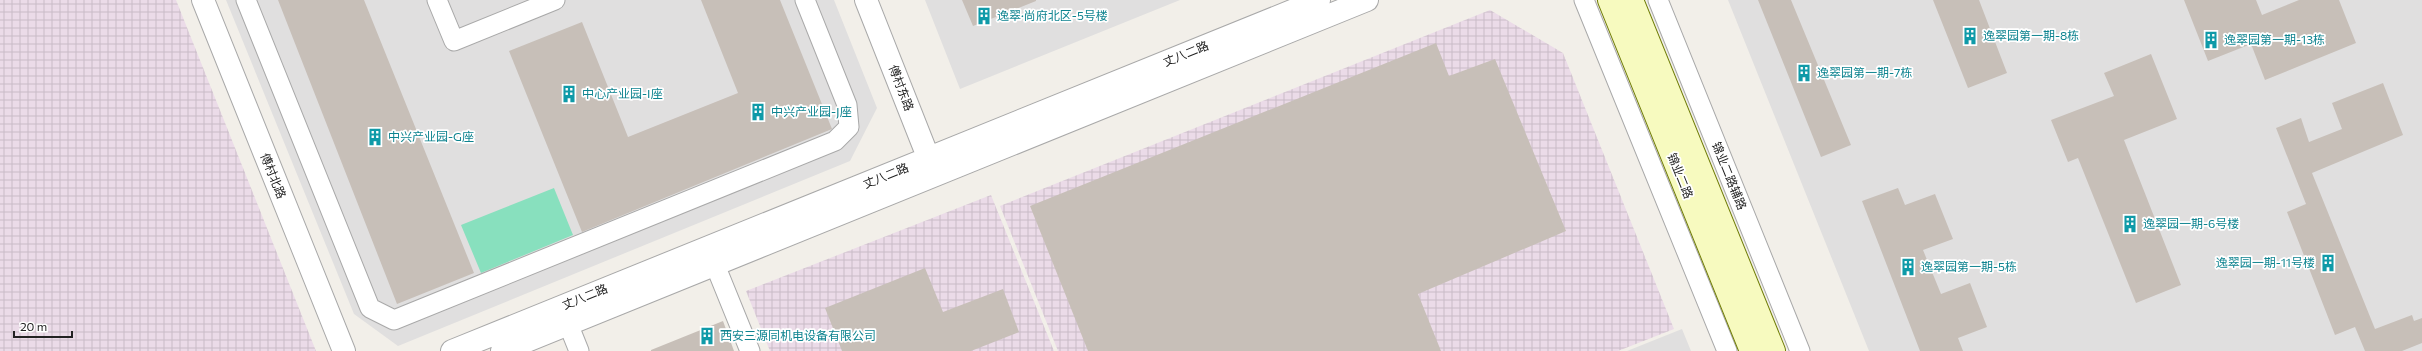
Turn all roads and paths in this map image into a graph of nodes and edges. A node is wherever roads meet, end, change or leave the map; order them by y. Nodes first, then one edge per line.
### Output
1 (203, 0) edge
2 (246, 0) edge
3 (437, 0) edge
4 (555, 0) edge
5 (805, 0) edge
6 (866, 0) edge
7 (1319, 0) edge
8 (1367, 0) edge
9 (1584, 0) edge
10 (1609, 0) edge
11 (1632, 0) edge
12 (1658, 0) edge
13 (932, 167) junction
14 (711, 256) junction
15 (565, 315) junction
16 (344, 351) edge
17 (452, 351) edge
18 (502, 351) edge
19 (579, 351) edge
20 (750, 351) edge
21 (1727, 351) edge
22 (1752, 351) edge
23 (1774, 351) edge
24 (1800, 351) edge

1 - 16 street, 傅村北路
2 - 5 street
3 - 4 street
6 - 13 street, 傅村东路
7 - 13 street, 丈八二路
8 - 13 street, 丈八二路
9 - 21 street
10 - 22 main road, 锦业二路
11 - 23 main road, 锦业二路
12 - 24 street, 锦业二路辅路
13 - 14 street, 丈八二路
14 - 15 street, 丈八二路
14 - 20 street
15 - 17 street, 丈八二路
15 - 18 street, 丈八二路
15 - 19 street

